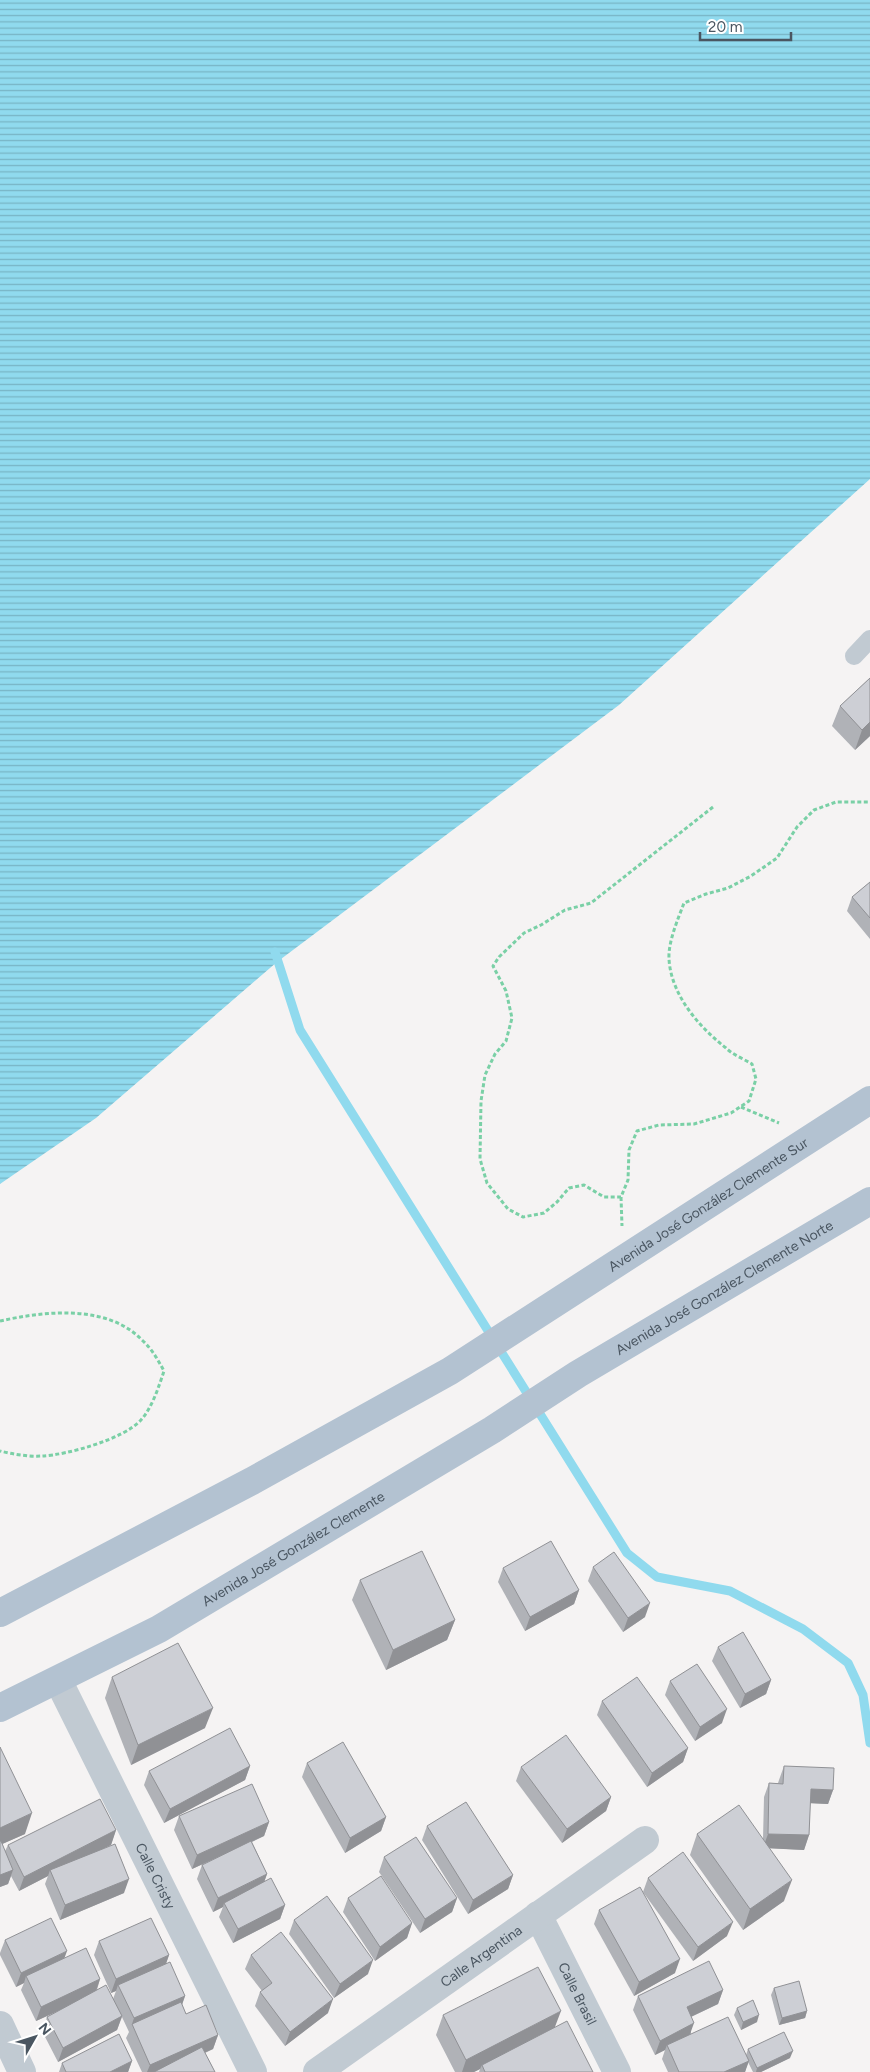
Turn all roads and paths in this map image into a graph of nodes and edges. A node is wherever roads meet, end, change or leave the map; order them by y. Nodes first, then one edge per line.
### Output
1 (870, 639) edge
2 (854, 656) dead end
3 (870, 802) edge
4 (713, 807) dead end
5 (870, 1100) edge
6 (740, 1107) junction
7 (812, 1137) junction
8 (870, 1201) edge
9 (0, 1321) edge
10 (578, 1374) joint
11 (0, 1451) edge
12 (0, 1613) edge
13 (58, 1680) junction
14 (0, 1708) edge
15 (645, 1840) dead end
16 (538, 1915) junction
17 (0, 2025) edge
18 (22, 2072) edge
19 (254, 2072) edge
20 (317, 2072) edge
21 (617, 2072) edge

1 - 2 lane
3 - 6 path
4 - 6 path
5 - 7 main road, Avenida José González Clemente Sur
6 - 7 path
7 - 12 main road, Avenida José González Clemente Sur
8 - 10 main road, Avenida José González Clemente Norte
9 - 11 path
10 - 13 main road, Avenida José González Clemente
13 - 14 main road, Avenida José González Clemente
13 - 19 street, Calle Cristy
15 - 16 street, Calle Argentina
16 - 20 street, Calle Argentina
16 - 21 street, Calle Brasil
17 - 18 street

